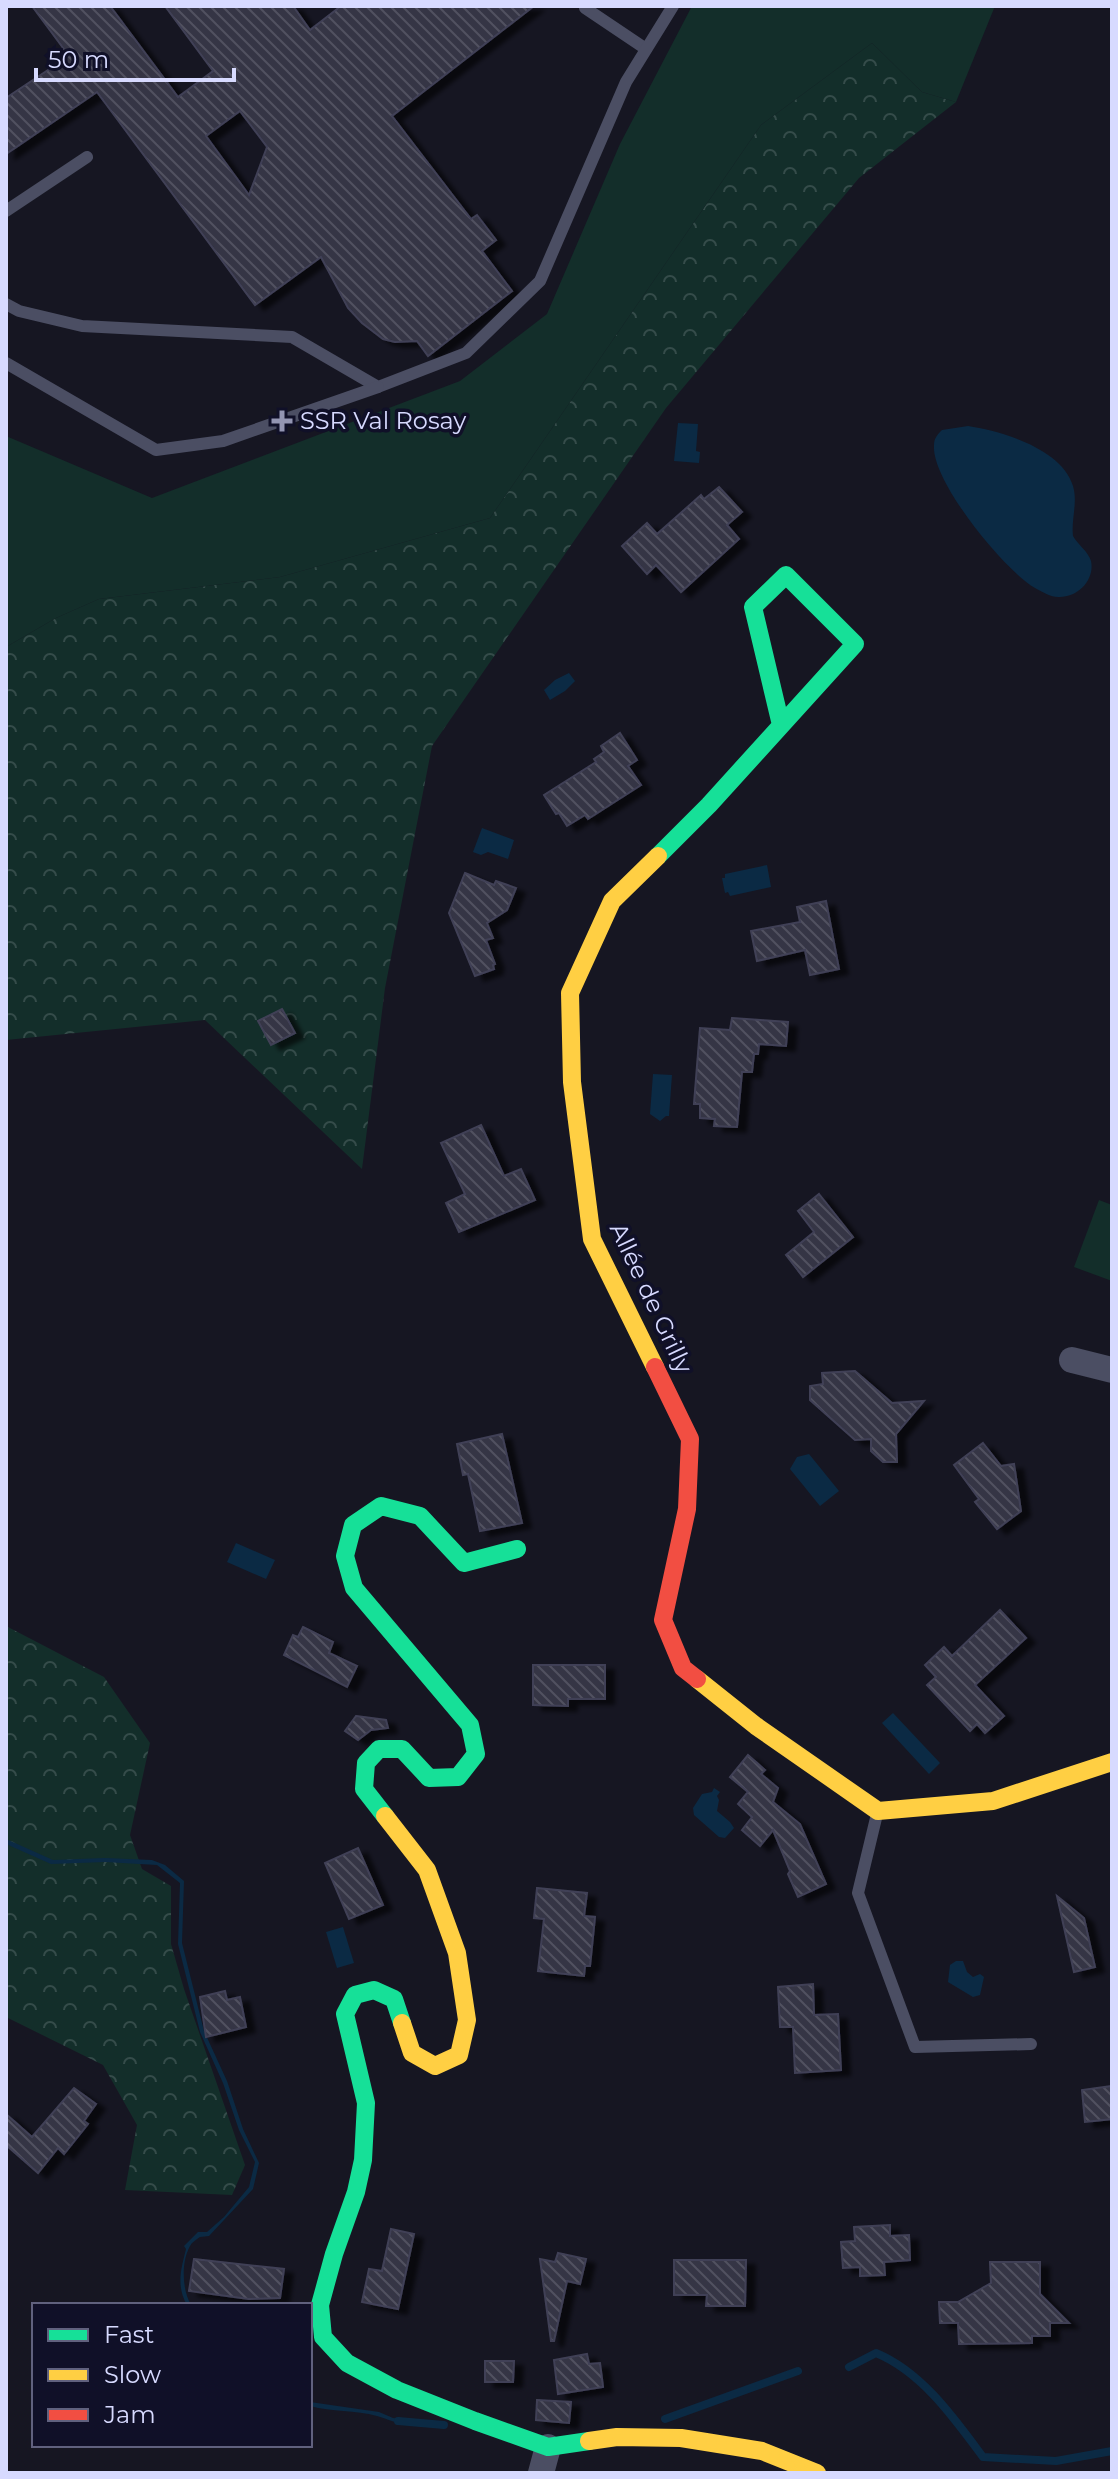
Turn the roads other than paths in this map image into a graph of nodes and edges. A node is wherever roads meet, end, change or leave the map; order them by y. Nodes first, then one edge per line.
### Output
1 (673, 6) edge
2 (585, 8) dead end
3 (646, 49) junction
4 (87, 157) dead end
5 (6, 211) edge
6 (6, 304) edge
7 (6, 363) edge
8 (378, 387) junction
9 (781, 725) junction
10 (1072, 1360) dead end
11 (1112, 1370) edge
12 (517, 1549) dead end
13 (1112, 1762) edge
14 (878, 1811) junction
15 (1031, 2044) dead end
16 (548, 2447) junction
17 (541, 2473) edge
18 (817, 2473) edge

1 - 3 lane
2 - 3 lane
3 - 8 lane
4 - 5 lane
6 - 8 lane
7 - 8 lane
9 - 9 street, Allée de Grilly
9 - 14 street, Allée de Grilly
10 - 11 street
12 - 16 street
13 - 14 street
14 - 15 lane
16 - 17 street
16 - 18 street

